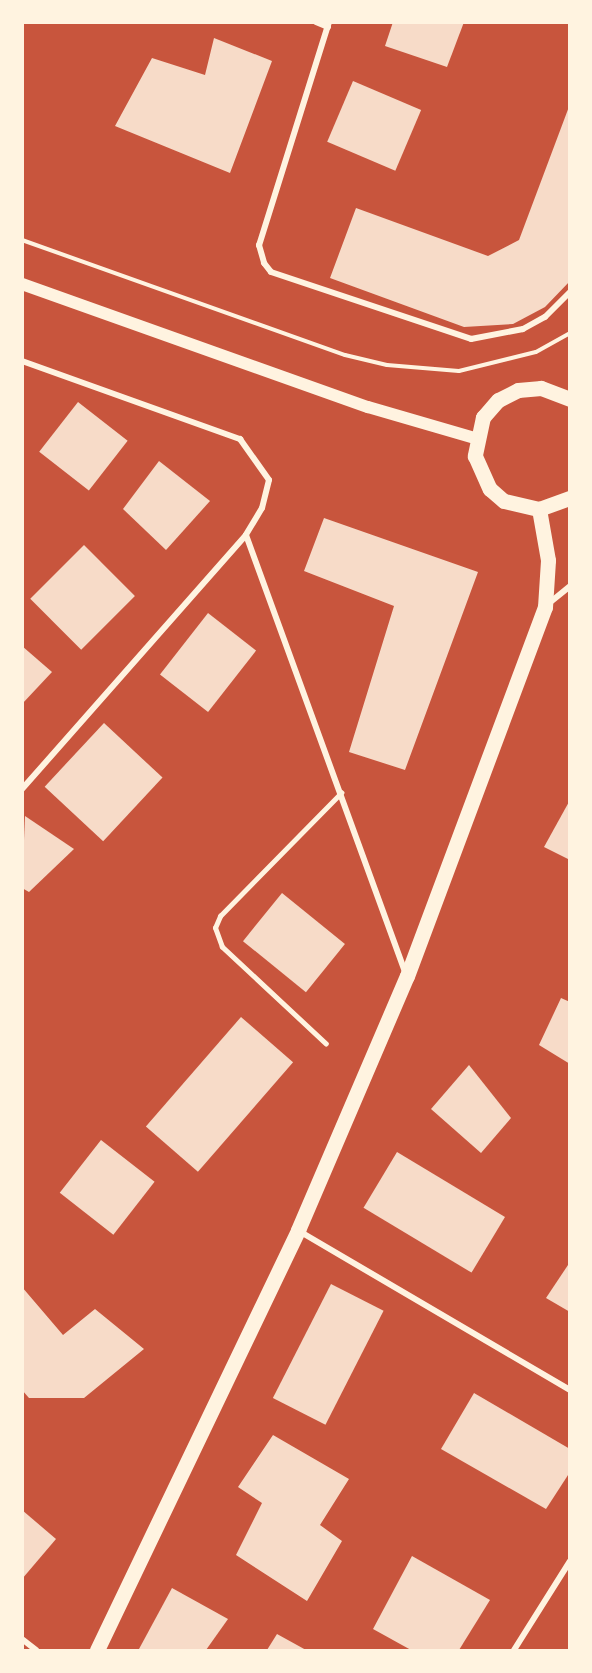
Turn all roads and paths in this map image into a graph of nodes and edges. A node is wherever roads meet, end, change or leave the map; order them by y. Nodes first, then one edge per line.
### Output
1 (316, 22) edge
2 (329, 25) edge
3 (22, 240) edge
4 (22, 284) edge
5 (570, 292) edge
6 (570, 333) edge
7 (22, 361) edge
8 (570, 399) edge
9 (475, 438) junction
10 (570, 498) edge
11 (539, 509) junction
12 (246, 535) junction
13 (570, 586) edge
14 (545, 607) junction
15 (22, 789) edge
16 (341, 793) junction
17 (407, 975) junction
18 (326, 1044) dead end
19 (298, 1230) junction
20 (570, 1390) edge
21 (570, 1561) edge
22 (22, 1640) edge
23 (36, 1650) edge
24 (97, 1650) edge
25 (514, 1650) edge

1 - 2 street
2 - 5 street
3 - 6 path
4 - 9 main road
7 - 12 street
8 - 9 main road
9 - 11 main road
10 - 11 main road
11 - 14 main road
12 - 15 street
12 - 16 street
13 - 14 street
14 - 17 main road
16 - 17 street
16 - 18 lane
17 - 19 main road
19 - 20 street
19 - 24 main road
21 - 25 street
22 - 23 street

